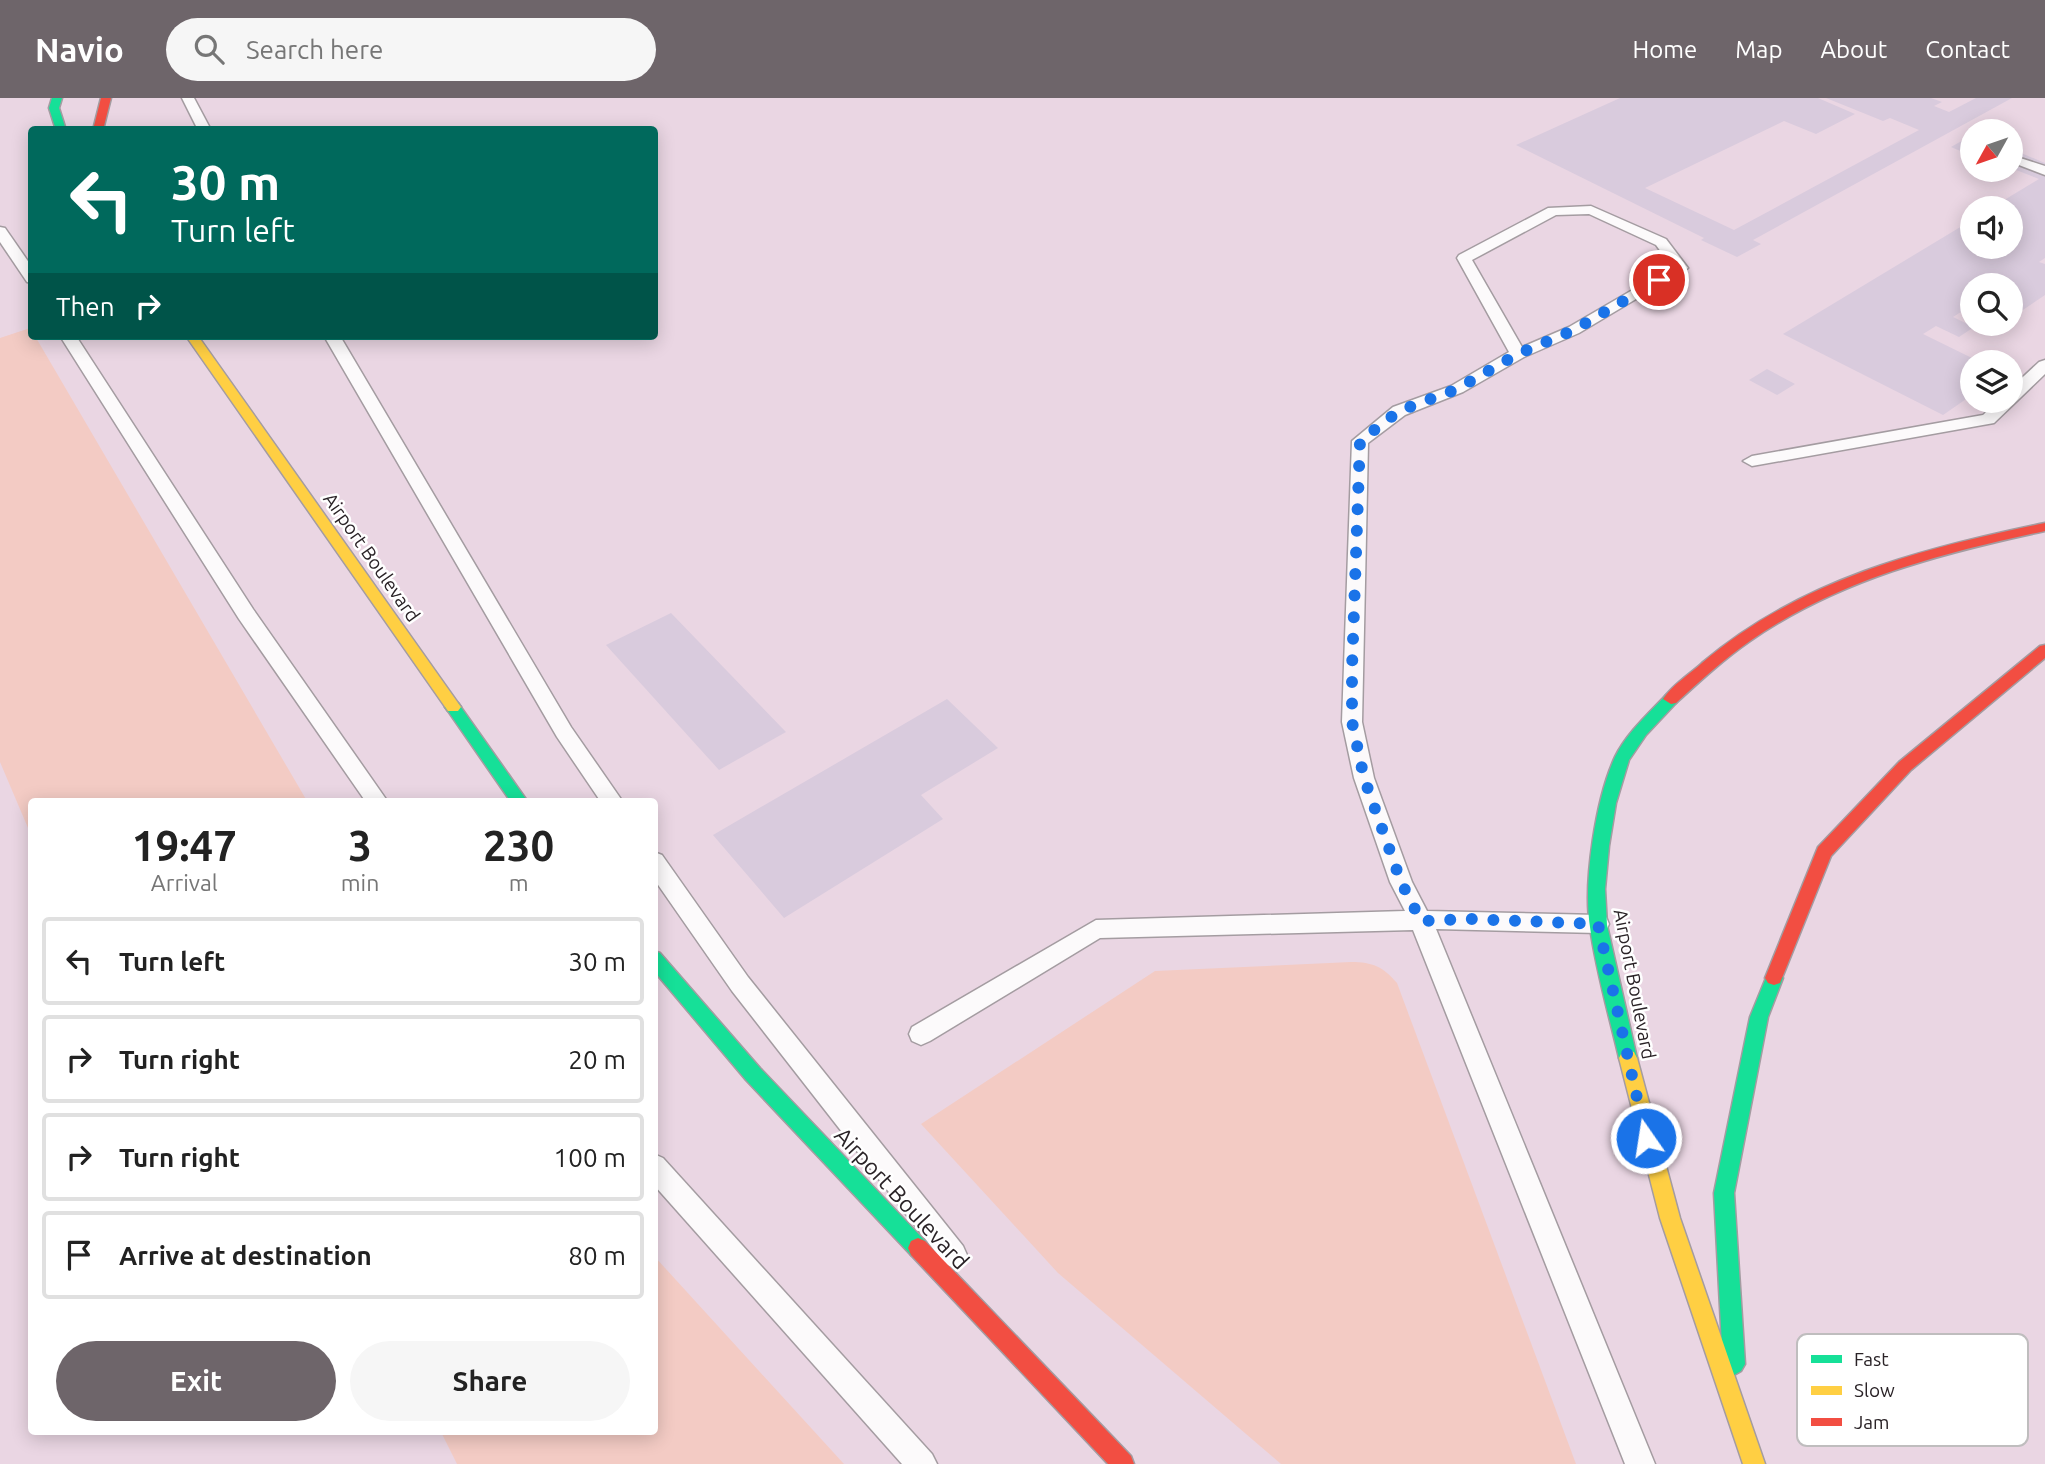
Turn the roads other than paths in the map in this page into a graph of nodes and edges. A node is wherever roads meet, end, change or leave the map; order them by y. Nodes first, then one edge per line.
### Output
1 (57, 98) edge
2 (106, 98) edge
3 (188, 98) edge
4 (60, 126) edge
5 (99, 126) edge
6 (203, 126) edge
7 (2023, 162) edge
8 (2045, 171) edge
9 (0, 231) edge
10 (28, 273) edge
11 (71, 340) edge
12 (195, 340) edge
13 (334, 340) edge
14 (1518, 354) junction
15 (2045, 365) edge
16 (2023, 386) edge
17 (1994, 413) edge
18 (1752, 461) dead end
19 (2045, 527) edge
20 (2045, 650) edge
21 (375, 798) edge
22 (517, 798) edge
23 (610, 798) edge
24 (658, 867) edge
25 (1421, 921) junction
26 (1598, 924) junction
27 (658, 963) edge
28 (921, 1034) dead end
29 (658, 1170) edge
30 (1737, 1407) junction
31 (1116, 1457) edge
32 (922, 1464) edge
33 (1640, 1464) edge
34 (1754, 1464) edge

1 - 4 street
2 - 5 street
3 - 6 lane
7 - 8 lane
9 - 10 lane
11 - 21 lane
12 - 22 street, Airport Boulevard
13 - 23 lane
14 - 14 lane
14 - 25 lane
15 - 16 lane
17 - 18 lane
19 - 26 street, Airport Boulevard
20 - 30 street, Airport Boulevard
24 - 31 lane
25 - 26 lane
25 - 28 lane
25 - 33 lane
26 - 30 street, Airport Boulevard
27 - 31 street, Airport Boulevard
29 - 32 lane
30 - 34 street, Airport Boulevard

